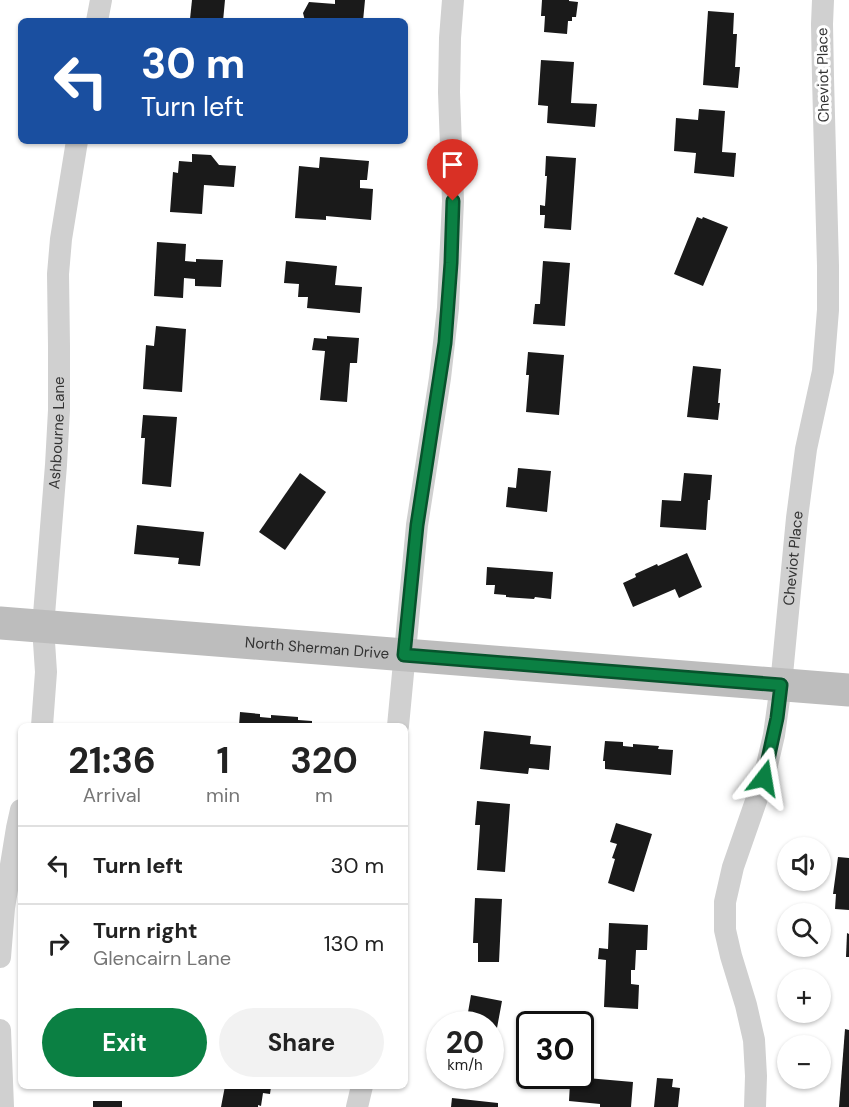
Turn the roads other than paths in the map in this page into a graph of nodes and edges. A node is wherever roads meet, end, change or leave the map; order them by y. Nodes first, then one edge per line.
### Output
1 (101, 0) edge
2 (453, 0) edge
3 (823, 0) edge
4 (98, 18) edge
5 (77, 144) edge
6 (0, 623) edge
7 (43, 627) junction
8 (404, 655) junction
9 (781, 685) junction
10 (849, 690) edge
11 (42, 723) edge
12 (398, 723) edge
13 (18, 821) edge
14 (0, 957) edge
15 (0, 1030) edge
16 (361, 1089) edge
17 (3, 1107) edge
18 (357, 1107) edge
19 (755, 1107) edge

1 - 4 street
2 - 8 street
3 - 9 street, Cheviot Place
5 - 7 street, Ashbourne Lane
6 - 7 main road, North Sherman Drive
7 - 8 main road, North Sherman Drive
7 - 11 street, Ashbourne Lane
8 - 9 main road, North Sherman Drive
8 - 12 street
9 - 10 main road, North Sherman Drive
9 - 19 street, Cheviot Place
13 - 14 street
15 - 17 street
16 - 18 street

